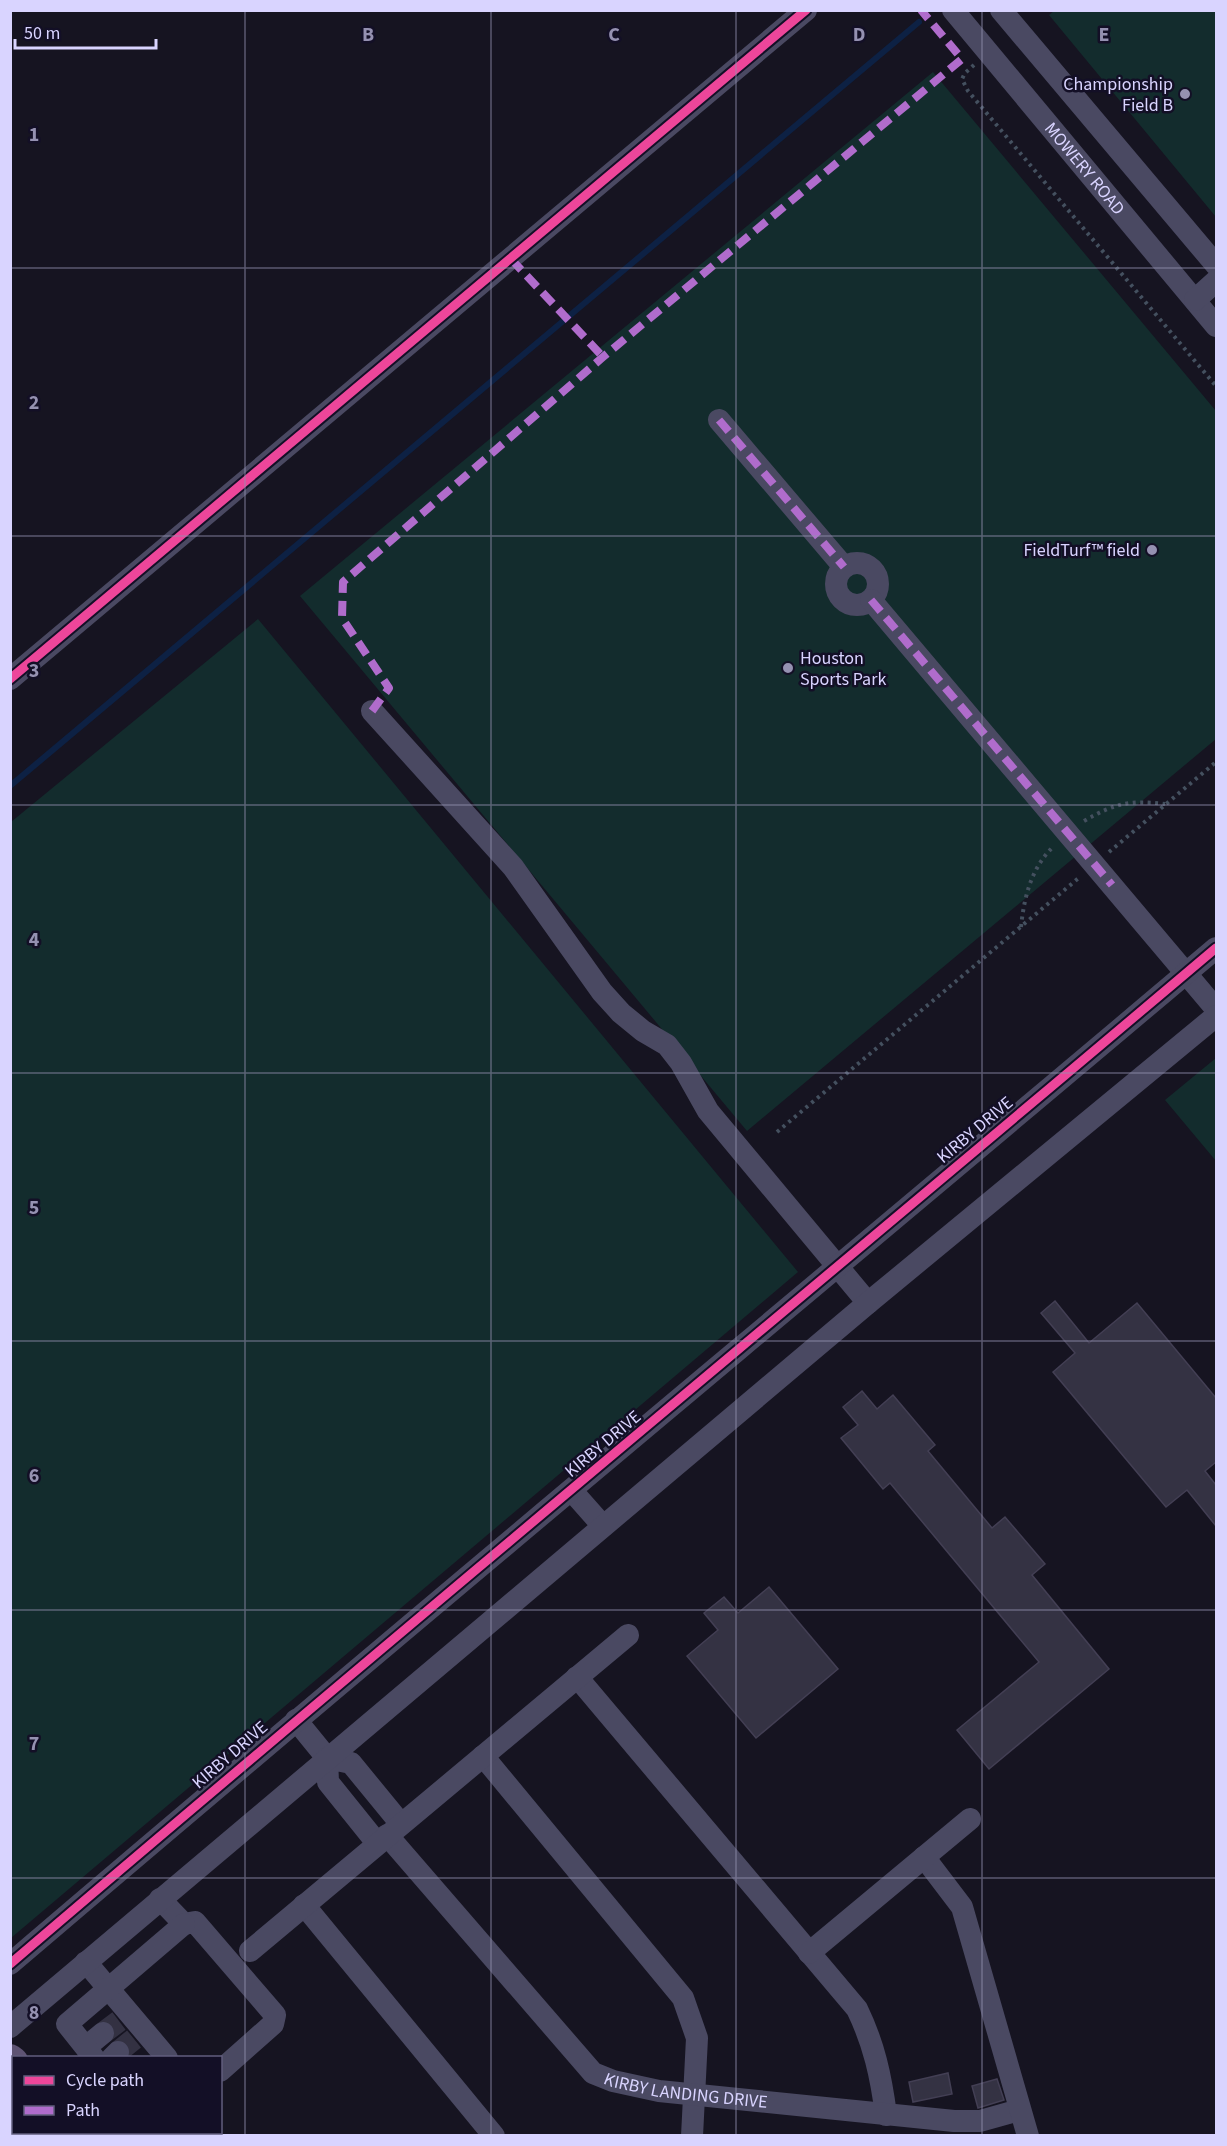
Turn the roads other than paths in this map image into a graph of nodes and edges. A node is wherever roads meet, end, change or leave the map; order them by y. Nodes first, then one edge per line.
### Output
1 (806, 10) edge
2 (953, 10) edge
3 (1001, 10) edge
4 (1216, 265) edge
5 (1216, 281) edge
6 (1195, 300) junction
7 (1216, 326) edge
8 (719, 420) dead end
9 (844, 567) junction
10 (871, 600) junction
11 (10, 679) edge
12 (372, 711) dead end
13 (1216, 948) edge
14 (1186, 974) junction
15 (1216, 1009) edge
16 (1216, 1016) edge
17 (838, 1268) junction
18 (868, 1303) junction
19 (572, 1491) junction
20 (603, 1526) junction
21 (628, 1635) dead end
22 (578, 1677) junction
23 (296, 1720) junction
24 (483, 1756) junction
25 (327, 1758) junction
26 (970, 1819) dead end
27 (389, 1834) junction
28 (924, 1857) junction
29 (160, 1899) junction
30 (304, 1905) junction
31 (184, 1924) junction
32 (250, 1951) dead end
33 (809, 1953) junction
34 (86, 1962) junction
35 (10, 1964) edge
36 (109, 1988) junction
37 (10, 2027) edge
38 (106, 2034) edge
39 (127, 2045) edge
40 (161, 2056) edge
41 (222, 2069) edge
42 (694, 2095) junction
43 (1019, 2110) junction
44 (886, 2115) junction
45 (482, 2132) edge
46 (692, 2136) edge
47 (1028, 2136) edge

1 - 11 street
2 - 6 street, MOWERY ROAD
3 - 4 street, MOWERY ROAD
5 - 6 street
6 - 7 street, MOWERY ROAD
8 - 9 street
9 - 10 street
9 - 10 street
10 - 14 street
12 - 17 street
13 - 14 street, KIRBY DRIVE
14 - 15 street
14 - 17 street, KIRBY DRIVE
16 - 18 street
17 - 18 street
17 - 19 street, KIRBY DRIVE
18 - 20 street
19 - 20 street
19 - 23 street, KIRBY DRIVE
20 - 25 street
21 - 22 street
22 - 24 street
22 - 33 street
23 - 25 street
23 - 35 street, KIRBY DRIVE
24 - 27 street
24 - 42 street
25 - 27 street, KIRBY LANDING DRIVE
25 - 27 street, KIRBY LANDING DRIVE
25 - 29 street
26 - 28 street
27 - 30 street
27 - 42 street, KIRBY LANDING DRIVE
28 - 33 street
28 - 43 street
29 - 31 street
29 - 34 street
30 - 32 street
30 - 45 street
31 - 36 street
31 - 41 street
33 - 44 street
34 - 36 street
34 - 37 street
36 - 38 street
36 - 38 street
38 - 39 street
39 - 40 street
42 - 44 street, KIRBY LANDING DRIVE
42 - 46 street
43 - 44 street, KIRBY LANDING DRIVE
43 - 47 street

